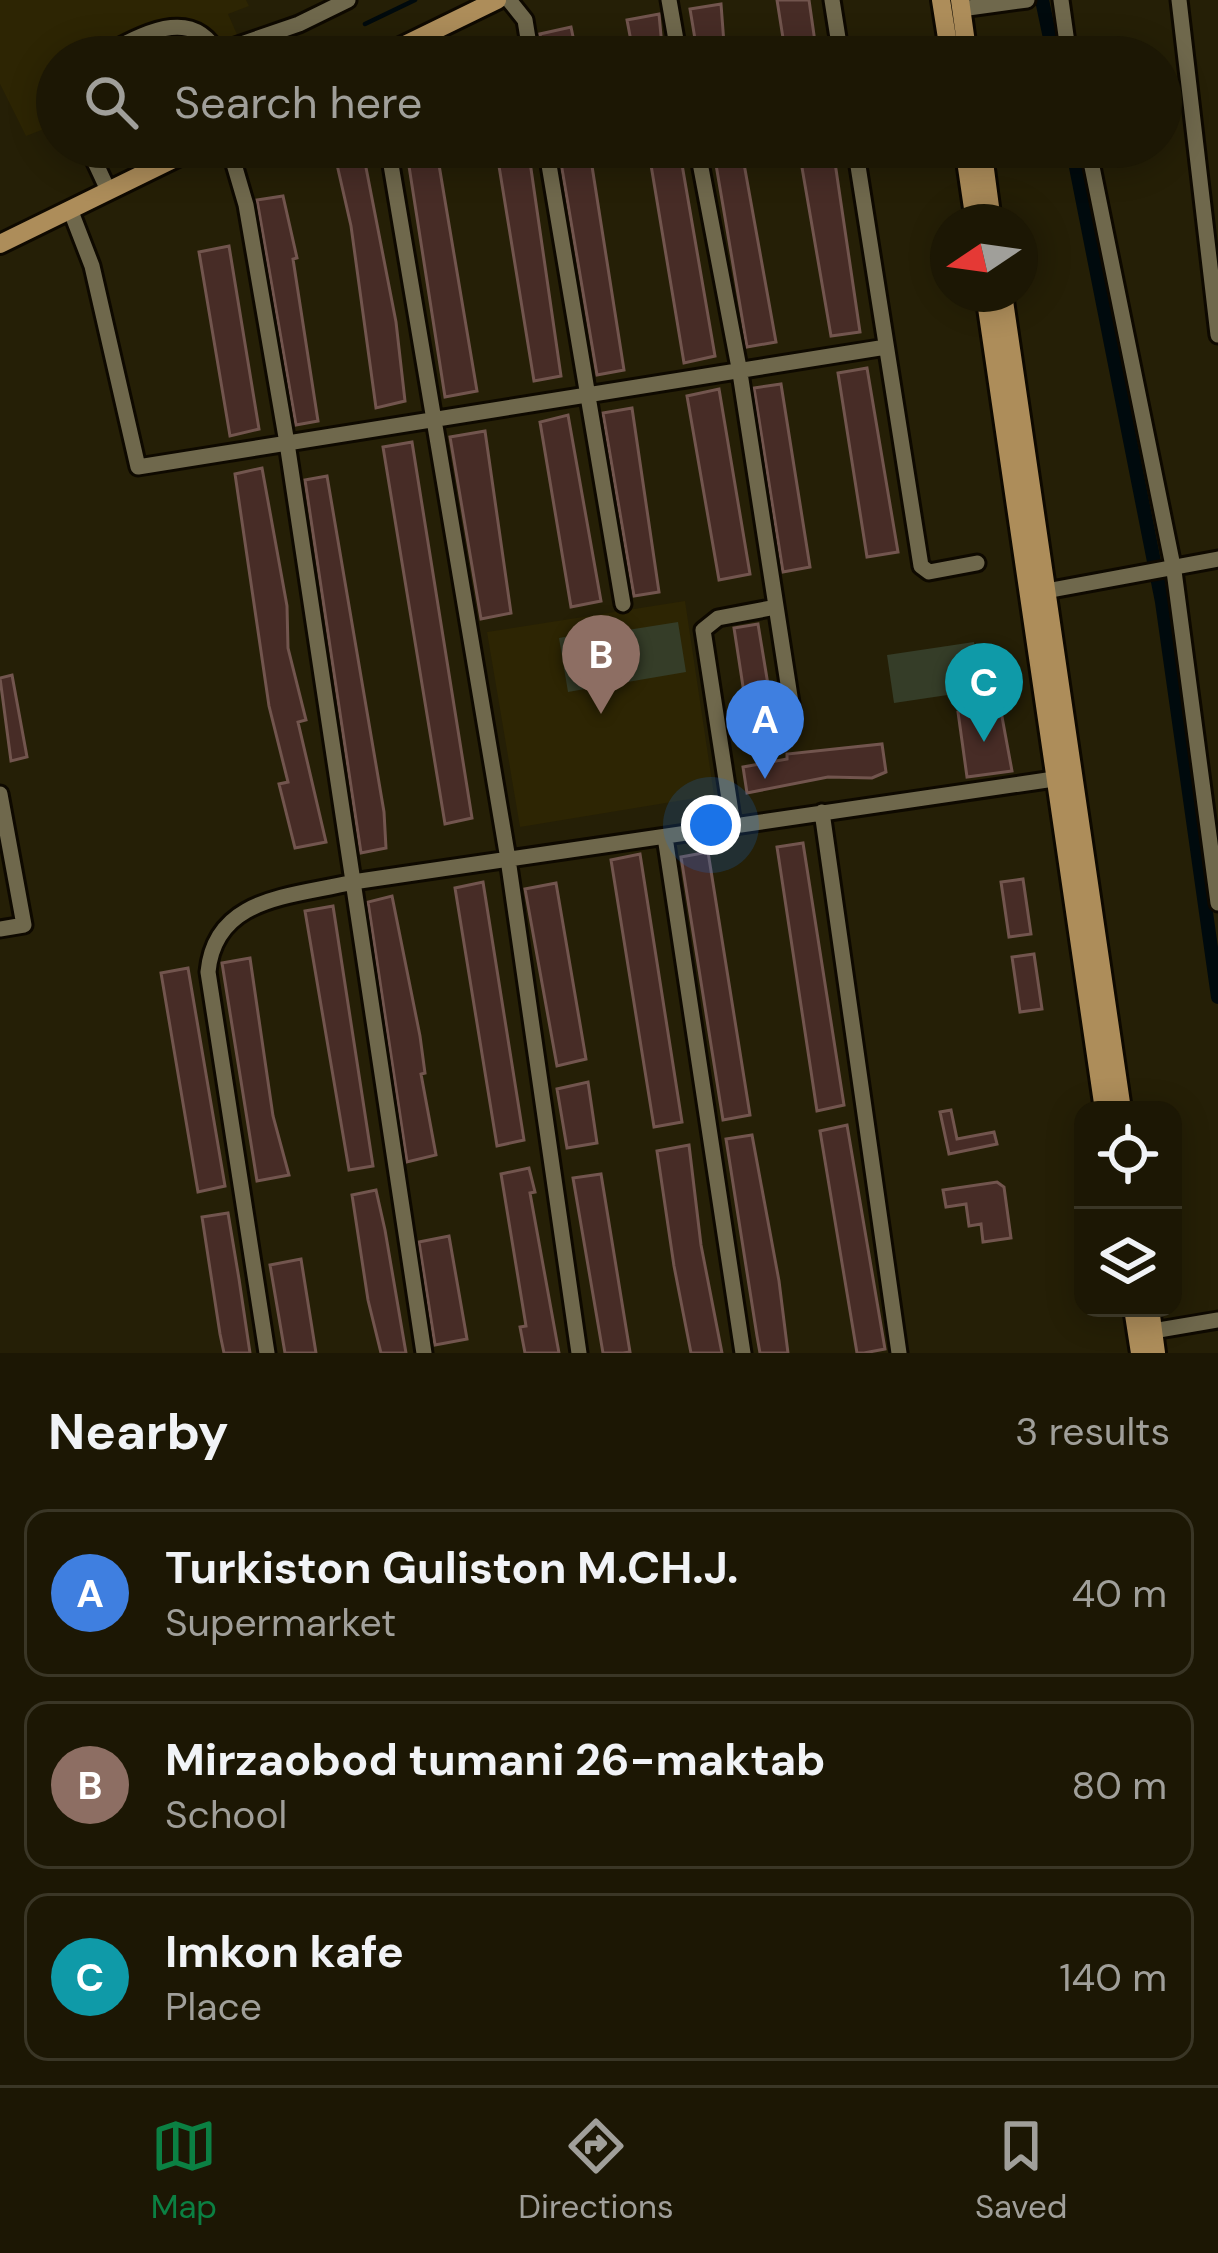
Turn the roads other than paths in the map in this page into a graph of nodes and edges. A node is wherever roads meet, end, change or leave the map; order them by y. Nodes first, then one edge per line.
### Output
1 (348, 0) edge
2 (496, 0) edge
3 (509, 0) edge
4 (668, 0) edge
5 (832, 0) edge
6 (1027, 0) edge
7 (1061, 0) edge
8 (1179, 0) edge
9 (948, 6) edge
10 (156, 36) edge
11 (206, 36) edge
12 (267, 36) edge
13 (423, 36) edge
14 (528, 36) edge
15 (676, 36) edge
16 (838, 36) edge
17 (949, 36) edge
18 (960, 36) edge
19 (1066, 36) edge
20 (98, 168) edge
21 (154, 168) edge
22 (235, 168) edge
23 (392, 168) edge
24 (550, 168) edge
25 (701, 168) edge
26 (858, 168) edge
27 (967, 168) edge
28 (985, 168) edge
29 (1092, 168) edge
30 (108, 190) junction
31 (972, 204) edge
32 (990, 204) edge
33 (70, 209) junction
34 (0, 244) edge
35 (989, 312) edge
36 (1004, 312) edge
37 (1218, 335) edge
38 (886, 346) junction
39 (740, 373) junction
40 (589, 397) junction
41 (437, 420) junction
42 (287, 443) junction
43 (1015, 449) junction
44 (1218, 559) edge
45 (977, 563) dead end
46 (1174, 571) junction
47 (1046, 591) junction
48 (623, 604) dead end
49 (776, 607) junction
50 (793, 716) dead end
51 (1054, 779) junction
52 (0, 794) edge
53 (822, 812) junction
54 (1212, 824) edge
55 (734, 825) junction
56 (665, 836) junction
57 (508, 859) junction
58 (353, 882) junction
59 (1218, 903) edge
60 (0, 929) edge
61 (1103, 1101) edge
62 (1121, 1101) edge
63 (1134, 1317) edge
64 (1151, 1317) edge
65 (1218, 1321) edge
66 (1153, 1331) junction
67 (267, 1353) edge
68 (424, 1353) edge
69 (579, 1353) edge
70 (743, 1353) edge
71 (898, 1353) edge
72 (1140, 1353) edge
73 (1156, 1353) edge

1 - 12 street
2 - 13 main road
3 - 14 street
4 - 15 street
5 - 16 street
6 - 9 street
7 - 19 street
8 - 37 street
9 - 17 main road
9 - 18 main road
10 - 11 street
20 - 30 street
21 - 30 main road
22 - 42 street
23 - 41 street
24 - 40 street
25 - 39 street
26 - 38 street
27 - 31 main road
28 - 32 main road
29 - 46 street
30 - 33 main road
33 - 34 main road
33 - 42 street
35 - 43 main road
36 - 43 main road
38 - 39 street
38 - 45 street
39 - 40 street
39 - 49 street
40 - 41 street
40 - 48 street
41 - 42 street
41 - 57 street
42 - 58 street
43 - 47 main road
43 - 51 main road
44 - 46 street
46 - 47 street
46 - 54 street
47 - 62 main road
49 - 50 street
49 - 55 street
51 - 53 street
51 - 61 main road
52 - 60 street
53 - 55 street
53 - 71 street
54 - 59 street
55 - 56 street
56 - 57 street
56 - 70 street
57 - 58 street
57 - 69 street
58 - 67 street
58 - 68 street
63 - 72 main road
64 - 66 main road
65 - 66 street
66 - 73 main road

